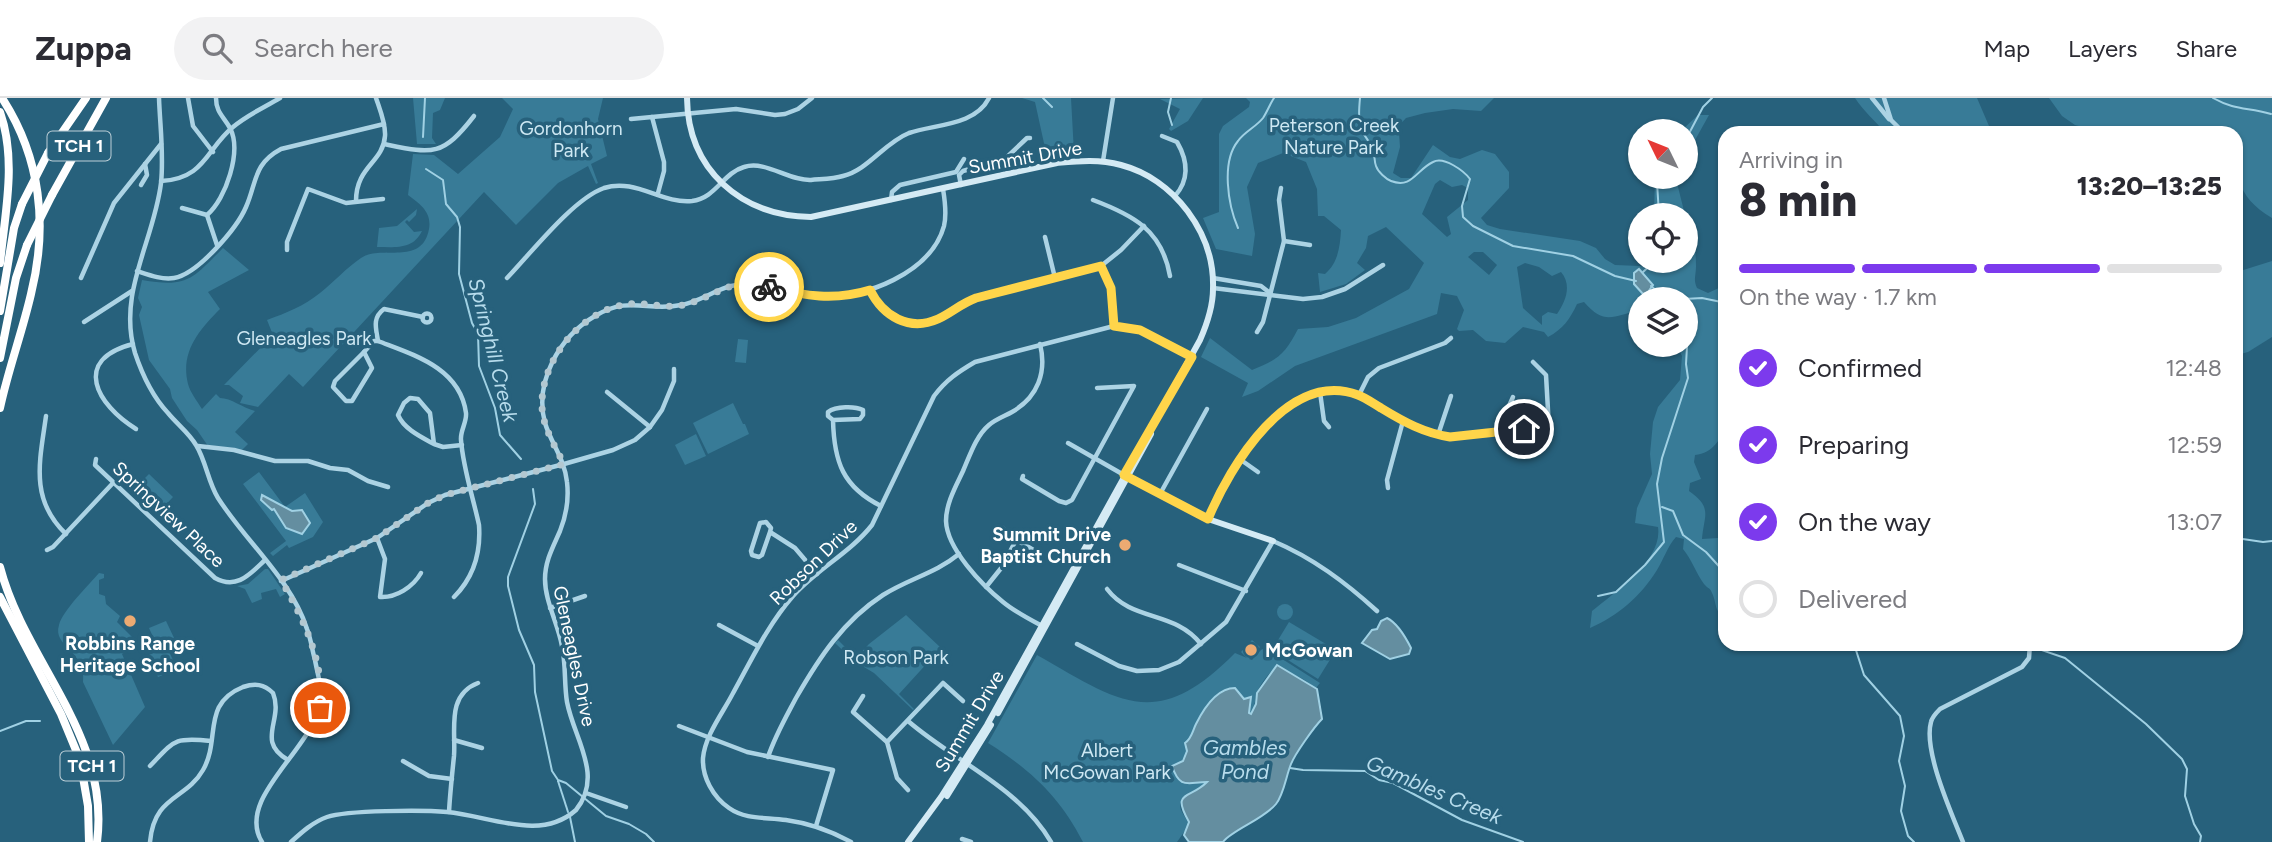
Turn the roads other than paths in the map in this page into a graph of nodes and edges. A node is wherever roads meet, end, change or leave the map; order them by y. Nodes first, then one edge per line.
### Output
1 (2, 98) edge
2 (86, 98) edge
3 (106, 98) edge
4 (159, 98) edge
5 (188, 98) edge
6 (216, 98) edge
7 (280, 98) edge
8 (376, 98) edge
9 (687, 98) edge
10 (812, 98) edge
11 (989, 98) edge
12 (1113, 98) edge
13 (1872, 98) edge
14 (1884, 98) edge
15 (0, 112) edge
16 (687, 114) junction
17 (474, 116) dead end
18 (652, 117) junction
19 (631, 119) dead end
20 (1891, 120) junction
21 (384, 124) junction
22 (1897, 126) edge
23 (231, 129) junction
24 (1162, 136) dead end
25 (1030, 138) dead end
26 (162, 143) junction
27 (384, 145) junction
28 (213, 152) junction
29 (964, 159) dead end
30 (1103, 161) junction
31 (145, 164) junction
32 (161, 181) junction
33 (721, 183) junction
34 (961, 185) junction
35 (141, 186) dead end
36 (1281, 188) dead end
37 (943, 189) junction
38 (658, 194) junction
39 (1175, 196) junction
40 (383, 199) dead end
41 (891, 200) junction
42 (1093, 200) dead end
43 (356, 201) junction
44 (182, 208) dead end
45 (207, 215) junction
46 (1144, 226) junction
47 (1045, 237) dead end
48 (1284, 241) junction
49 (217, 245) junction
50 (1310, 245) dead end
51 (287, 250) dead end
52 (0, 263) edge
53 (1383, 265) dead end
54 (1101, 266) junction
55 (137, 271) junction
56 (1170, 276) dead end
57 (81, 278) dead end
58 (507, 278) dead end
59 (1055, 278) junction
60 (1213, 278) junction
61 (1213, 288) junction
62 (870, 290) junction
63 (132, 291) junction
64 (1270, 293) junction
65 (0, 311) edge
66 (423, 317) dead end
67 (84, 322) dead end
68 (1114, 326) junction
69 (1257, 332) dead end
70 (1451, 338) dead end
71 (378, 341) junction
72 (133, 344) junction
73 (1040, 344) junction
74 (364, 352) junction
75 (1192, 357) junction
76 (0, 358) edge
77 (1533, 362) dead end
78 (674, 369) dead end
79 (1097, 388) dead end
80 (607, 392) dead end
81 (1320, 392) junction
82 (1359, 395) junction
83 (1451, 396) dead end
84 (1513, 397) dead end
85 (0, 408) edge
86 (1207, 409) dead end
87 (46, 416) dead end
88 (833, 420) junction
89 (1403, 421) junction
90 (1329, 427) dead end
91 (650, 428) junction
92 (136, 429) dead end
93 (1498, 431) junction
94 (1438, 435) junction
95 (434, 443) junction
96 (1068, 443) dead end
97 (197, 445) junction
98 (462, 445) junction
99 (1095, 458) junction
100 (96, 459) dead end
101 (1241, 460) junction
102 (564, 464) junction
103 (1258, 472) dead end
104 (1023, 476) dead end
105 (1127, 476) junction
106 (113, 483) junction
107 (388, 487) dead end
108 (1388, 488) dead end
109 (471, 489) junction
110 (1160, 495) junction
111 (881, 506) junction
112 (1208, 519) junction
113 (1003, 528) dead end
114 (770, 532) junction
115 (66, 534) junction
116 (377, 538) junction
117 (1016, 540) junction
118 (1273, 541) junction
119 (47, 550) dead end
120 (959, 554) junction
121 (1042, 555) dead end
122 (265, 560) junction
123 (1179, 565) dead end
124 (0, 566) edge
125 (421, 573) dead end
126 (817, 574) junction
127 (281, 580) junction
128 (986, 587) junction
129 (1107, 589) dead end
130 (1246, 591) junction
131 (585, 596) dead end
132 (0, 597) edge
133 (454, 597) dead end
134 (550, 608) junction
135 (1377, 611) dead end
136 (719, 625) dead end
137 (1044, 627) junction
138 (1077, 644) dead end
139 (1201, 644) junction
140 (758, 646) junction
141 (2030, 651) edge
142 (478, 683) dead end
143 (863, 696) dead end
144 (963, 701) dead end
145 (908, 721) junction
146 (679, 726) dead end
147 (709, 738) junction
148 (454, 740) junction
149 (211, 741) junction
150 (887, 742) junction
151 (482, 748) dead end
152 (768, 757) junction
153 (288, 760) junction
154 (403, 761) dead end
155 (965, 763) junction
156 (150, 766) dead end
157 (452, 779) junction
158 (908, 790) dead end
159 (586, 793) junction
160 (626, 807) dead end
161 (449, 812) junction
162 (816, 826) junction
163 (962, 839) dead end
164 (89, 842) edge
165 (99, 842) edge
166 (150, 842) edge
167 (262, 842) edge
168 (292, 842) edge
169 (850, 842) edge
170 (911, 842) edge
171 (971, 842) edge
172 (1051, 842) edge
173 (1963, 842) edge

1 - 85 highway
2 - 65 highway, TCH 1, bridge
3 - 76 highway, TCH 1, bridge
4 - 26 street
5 - 28 street
6 - 23 street
7 - 23 street
8 - 21 street
9 - 16 main road, Summit Drive
10 - 16 street
11 - 33 street
12 - 30 street
13 - 20 street
14 - 20 street
15 - 52 highway
16 - 18 street
16 - 33 main road, Summit Drive
17 - 27 street
18 - 19 street
18 - 38 street
20 - 22 street
21 - 27 street
21 - 49 street
23 - 28 street
23 - 45 street
24 - 39 street
25 - 34 street
26 - 31 street
26 - 32 street
27 - 43 street
28 - 32 street
29 - 41 street
30 - 34 main road, Summit Drive
30 - 39 main road, Summit Drive
31 - 35 street
31 - 57 street
32 - 55 street
33 - 38 street
33 - 41 main road, Summit Drive
34 - 37 main road, Summit Drive
36 - 48 street
37 - 41 main road, Summit Drive
37 - 62 street, Gleneagles Drive
38 - 58 street
39 - 60 main road, Summit Drive
40 - 43 street
42 - 46 street
43 - 51 street
44 - 45 street
45 - 49 street
46 - 54 street
46 - 56 street
47 - 59 street
48 - 50 street
48 - 64 street
49 - 55 street
53 - 64 street
54 - 59 street
54 - 68 street
55 - 63 street
59 - 62 street
60 - 61 main road, Summit Drive
60 - 64 street
61 - 64 street
61 - 75 main road, Summit Drive
62 - 102 street, Gleneagles Drive
63 - 67 street
63 - 72 street
64 - 69 street
66 - 71 street
68 - 73 street, Robson Drive
68 - 75 street, Robson Drive
70 - 82 street
71 - 74 street
71 - 98 street
72 - 92 street
72 - 97 street
73 - 111 street, Robson Drive
73 - 120 street
74 - 74 street
75 - 105 main road, Summit Drive
77 - 93 street
78 - 91 street
79 - 99 street
80 - 91 street
81 - 82 street
81 - 90 street
81 - 101 street
82 - 89 street
83 - 94 street
84 - 93 street
86 - 110 street
87 - 115 street
88 - 88 street
88 - 111 street
89 - 94 street
89 - 108 street
91 - 102 street
93 - 94 street
95 - 95 street
95 - 98 street
96 - 99 street
97 - 107 street
97 - 122 street
98 - 109 street
99 - 104 street
99 - 105 street
100 - 106 street, Springview Place
101 - 103 street
101 - 112 street
102 - 109 street
102 - 134 street, Gleneagles Drive
105 - 110 main road
105 - 137 main road, Summit Drive
106 - 115 street
106 - 122 street, Springview Place
109 - 116 street
109 - 133 street
110 - 112 main road
111 - 126 street, Robson Drive
112 - 118 main road
113 - 117 street
114 - 114 street
114 - 126 street
115 - 119 street
116 - 125 street
116 - 127 street
117 - 121 street
117 - 128 street
118 - 130 street
118 - 135 street
120 - 128 street
120 - 152 street
122 - 127 street
123 - 130 street
124 - 165 highway, TCH 1
126 - 140 street, Robson Drive
127 - 153 street
128 - 137 street
129 - 139 street
130 - 139 street
131 - 134 street
132 - 164 highway, TCH 1
134 - 159 street, Gleneagles Drive
136 - 140 street
137 - 155 main road, Summit Drive
138 - 139 street
140 - 147 street, Robson Drive
141 - 173 street
142 - 148 street
143 - 150 street
144 - 145 street
145 - 150 street
145 - 155 street
146 - 147 street
147 - 152 street
147 - 162 street, Robson Drive
148 - 151 street
148 - 157 street
149 - 153 street
149 - 156 street
149 - 166 street
150 - 158 street
152 - 162 street
153 - 167 street
154 - 157 street
155 - 170 main road, Summit Drive
155 - 172 street
157 - 161 street
159 - 160 street
159 - 161 street
161 - 168 street
162 - 169 street, Robson Drive
163 - 171 street

